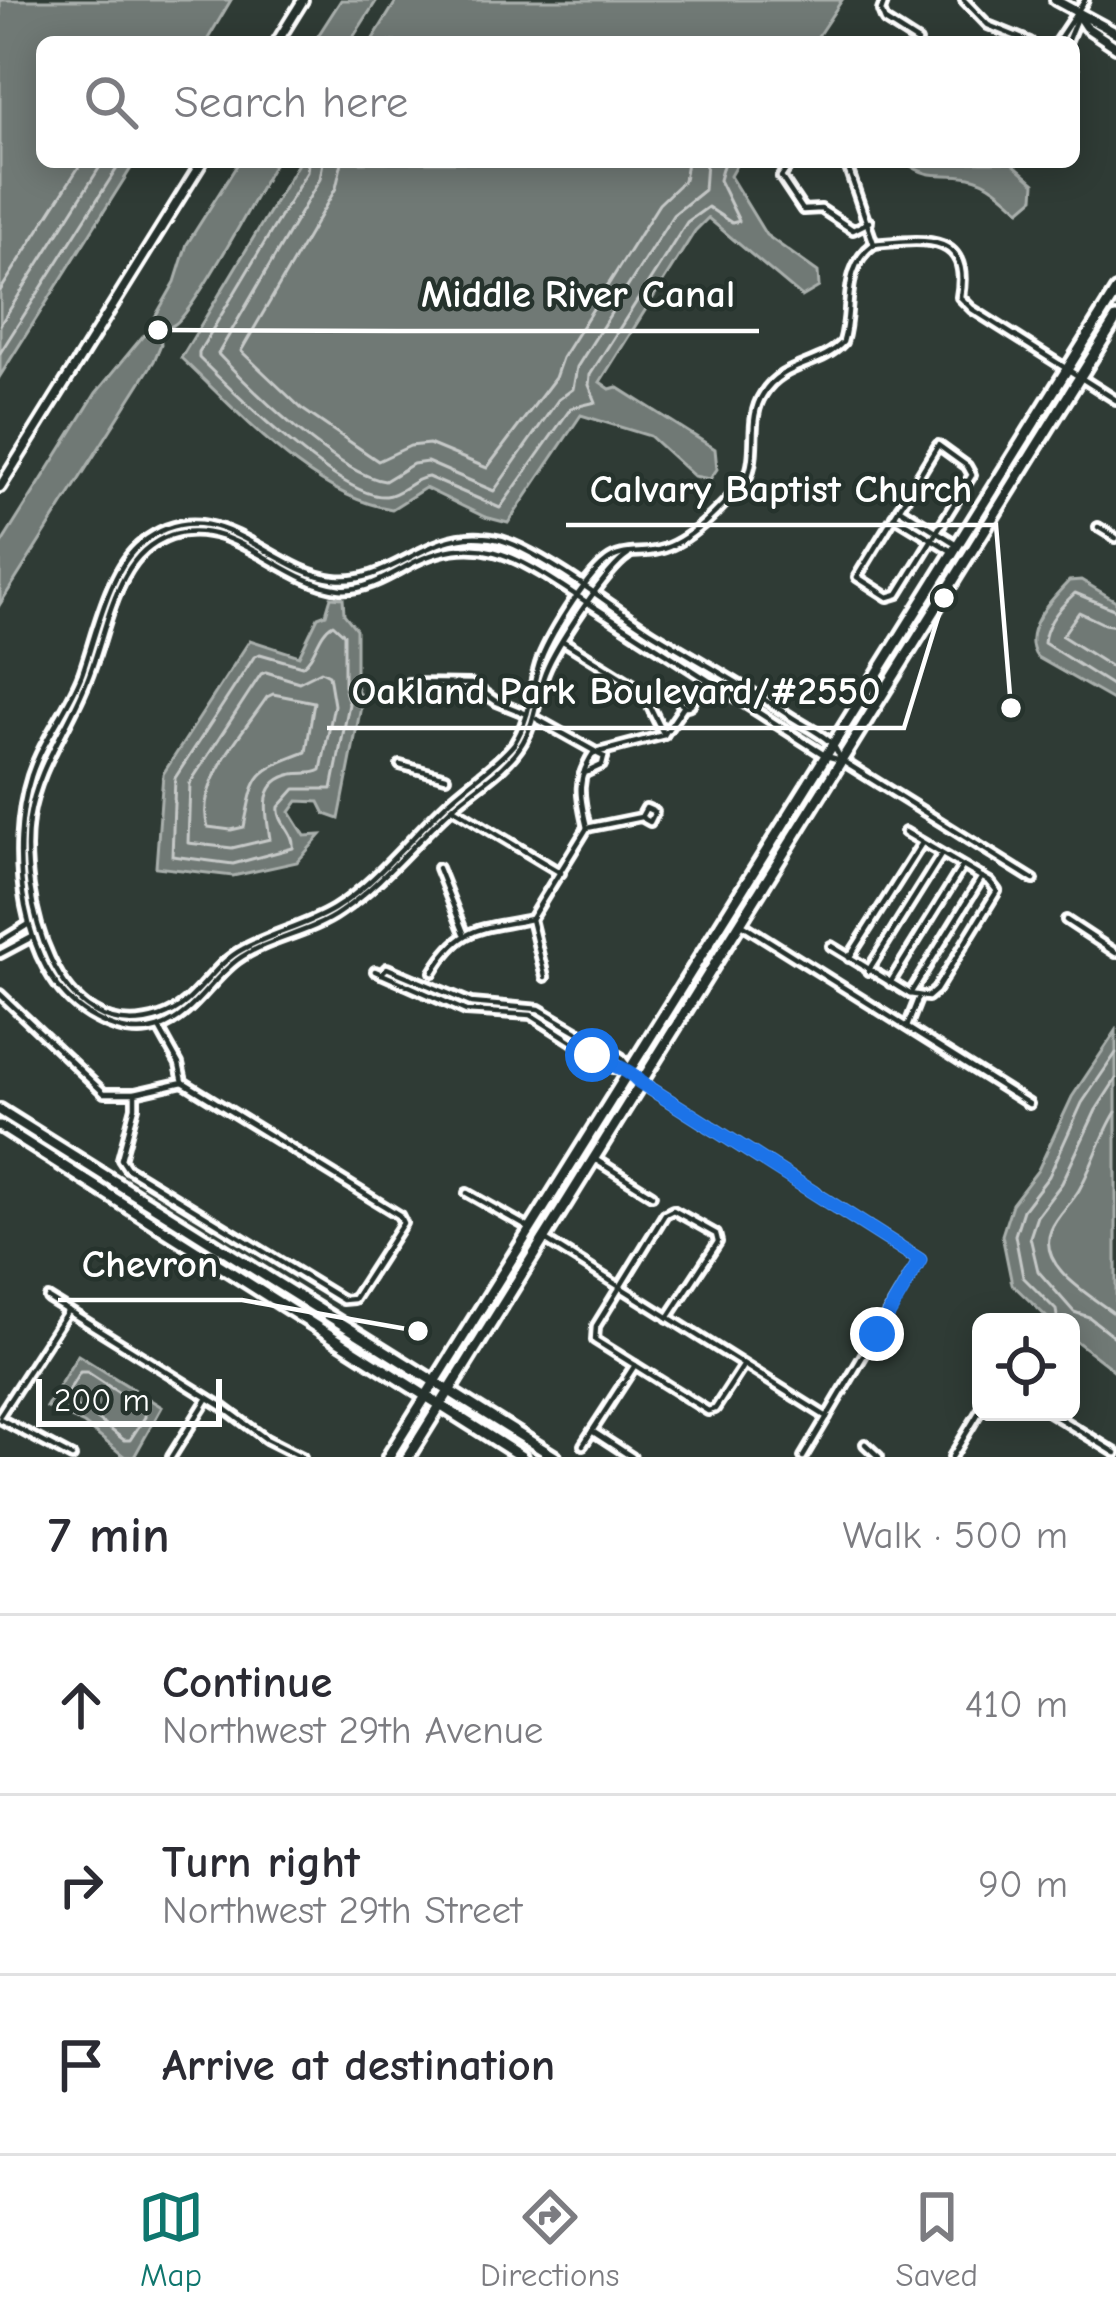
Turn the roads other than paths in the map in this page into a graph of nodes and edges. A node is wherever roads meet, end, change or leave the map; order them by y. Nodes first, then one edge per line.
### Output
1 (303, 0) edge
2 (964, 0) edge
3 (1055, 0) edge
4 (1085, 0) edge
5 (883, 3) edge
6 (1077, 14) junction
7 (1116, 33) edge
8 (281, 36) edge
9 (909, 36) edge
10 (1015, 36) edge
11 (1061, 36) edge
12 (1069, 36) edge
13 (1116, 46) edge
14 (198, 168) edge
15 (787, 168) edge
16 (848, 168) edge
17 (869, 222) junction
18 (874, 244) junction
19 (1116, 291) edge
20 (1116, 320) edge
21 (1066, 371) junction
22 (1078, 378) junction
23 (1116, 400) edge
24 (0, 487) edge
25 (899, 508) junction
26 (894, 516) junction
27 (1098, 527) dead end
28 (936, 532) junction
29 (965, 533) junction
30 (1116, 538) edge
31 (932, 540) junction
32 (955, 549) junction
33 (633, 553) junction
34 (969, 554) junction
35 (960, 568) junction
36 (584, 587) junction
37 (594, 595) junction
38 (579, 597) junction
39 (588, 603) junction
40 (563, 641) junction
41 (408, 683) dead end
42 (684, 706) dead end
43 (531, 716) junction
44 (664, 736) junction
45 (833, 744) junction
46 (596, 755) junction
47 (826, 756) junction
48 (841, 760) junction
49 (400, 765) dead end
50 (594, 766) junction
51 (446, 777) dead end
52 (580, 778) junction
53 (450, 805) junction
54 (641, 817) dead end
55 (587, 828) junction
56 (904, 832) dead end
57 (922, 843) junction
58 (941, 855) junction
59 (962, 867) junction
60 (438, 868) dead end
61 (561, 873) junction
62 (982, 877) junction
63 (1034, 880) dead end
64 (735, 903) junction
65 (330, 914) junction
66 (725, 918) junction
67 (531, 919) junction
68 (1066, 920) dead end
69 (739, 922) junction
70 (29, 924) junction
71 (464, 934) junction
72 (33, 937) junction
73 (0, 942) edge
74 (725, 944) junction
75 (831, 946) dead end
76 (1116, 953) edge
77 (0, 954) edge
78 (849, 958) junction
79 (868, 971) junction
80 (378, 972) dead end
81 (433, 972) dead end
82 (545, 977) dead end
83 (890, 983) junction
84 (0, 994) edge
85 (910, 994) junction
86 (919, 998) junction
87 (531, 1006) junction
88 (510, 1009) junction
89 (528, 1015) junction
90 (908, 1027) junction
91 (159, 1028) junction
92 (630, 1070) junction
93 (183, 1082) junction
94 (640, 1082) junction
95 (135, 1093) junction
96 (1029, 1104) dead end
97 (0, 1110) edge
98 (0, 1126) edge
99 (593, 1158) junction
100 (467, 1193) dead end
101 (652, 1196) dead end
102 (539, 1217) junction
103 (531, 1229) junction
104 (542, 1238) junction
105 (532, 1256) junction
106 (620, 1287) junction
107 (48, 1298) dead end
108 (68, 1310) junction
109 (668, 1318) junction
110 (634, 1365) junction
111 (743, 1366) junction
112 (435, 1381) junction
113 (449, 1390) junction
114 (426, 1395) junction
115 (208, 1398) junction
116 (441, 1405) junction
117 (0, 1417) edge
118 (827, 1418) junction
119 (974, 1421) edge
120 (1064, 1421) edge
121 (592, 1432) junction
122 (866, 1444) dead end
123 (583, 1445) dead end
124 (1116, 1453) edge
125 (72, 1457) edge
126 (171, 1457) edge
127 (302, 1457) edge
128 (388, 1457) edge
129 (408, 1457) edge
130 (522, 1457) edge
131 (555, 1457) edge
132 (632, 1457) edge
133 (803, 1457) edge
134 (879, 1457) edge
135 (952, 1457) edge

1 - 8 street
2 - 10 street
3 - 6 street
4 - 6 street
5 - 9 street
6 - 7 street
6 - 11 street
6 - 12 street
6 - 13 street
14 - 24 street
15 - 17 street
16 - 17 street
17 - 18 street
18 - 21 street
18 - 33 street
19 - 21 main road
20 - 22 main road
21 - 22 street
21 - 29 main road
22 - 23 street
22 - 34 main road
25 - 26 street
25 - 28 street
25 - 28 street
26 - 31 street
26 - 31 street
27 - 30 street
28 - 31 street
28 - 32 street
29 - 32 main road
29 - 34 main road
31 - 32 street
32 - 35 main road
32 - 45 main road
33 - 36 street
33 - 37 street
34 - 35 main road
35 - 48 main road
36 - 37 street
36 - 38 street
36 - 70 street
37 - 39 street
37 - 45 street
38 - 39 street
38 - 43 street
38 - 65 street
39 - 40 street
39 - 47 street
40 - 43 street
40 - 44 street
41 - 43 street
42 - 44 street
43 - 46 street
43 - 53 street
44 - 46 street
45 - 47 main road
45 - 48 street
46 - 50 street
46 - 50 street
46 - 52 street
47 - 48 street
47 - 64 main road
48 - 63 street
48 - 69 main road
49 - 51 street
50 - 52 street
52 - 55 street
53 - 61 street
53 - 65 street
54 - 55 street
55 - 61 street
56 - 57 street
57 - 58 street
57 - 78 street
58 - 59 street
58 - 79 street
59 - 62 street
59 - 83 street
60 - 71 street
61 - 67 street
62 - 85 street
62 - 86 street
64 - 66 main road
64 - 69 main road
65 - 91 street
66 - 74 main road
66 - 92 main road
67 - 71 street
67 - 82 street
68 - 76 street
69 - 74 main road
69 - 90 street
70 - 72 street
70 - 73 street
71 - 81 street
72 - 77 street
72 - 91 street
74 - 94 main road
75 - 78 street
78 - 79 street
79 - 83 street
80 - 88 street
83 - 85 street
84 - 95 street
85 - 86 street
86 - 90 street
87 - 88 street
87 - 89 street
87 - 92 street
88 - 89 street
89 - 92 street
90 - 96 street
91 - 93 street
92 - 94 street
92 - 102 main road
93 - 95 street
93 - 95 street
94 - 99 main road
94 - 118 street
97 - 112 main road
98 - 114 main road
99 - 101 street
99 - 104 main road
100 - 103 street
102 - 103 main road
102 - 104 main road
103 - 105 main road
103 - 112 main road
104 - 105 main road
104 - 106 street
105 - 113 main road
106 - 109 street
106 - 109 street
106 - 110 street
107 - 108 street
108 - 115 street
108 - 117 street
109 - 111 street
110 - 111 street
110 - 121 street
111 - 118 street
112 - 113 main road
112 - 114 main road
113 - 116 main road
113 - 131 main road
114 - 116 main road
114 - 128 main road
115 - 126 street
115 - 127 street
116 - 129 main road
116 - 130 main road
117 - 125 street
118 - 133 street
119 - 135 street
120 - 124 street
121 - 123 street
121 - 132 street
122 - 134 street

